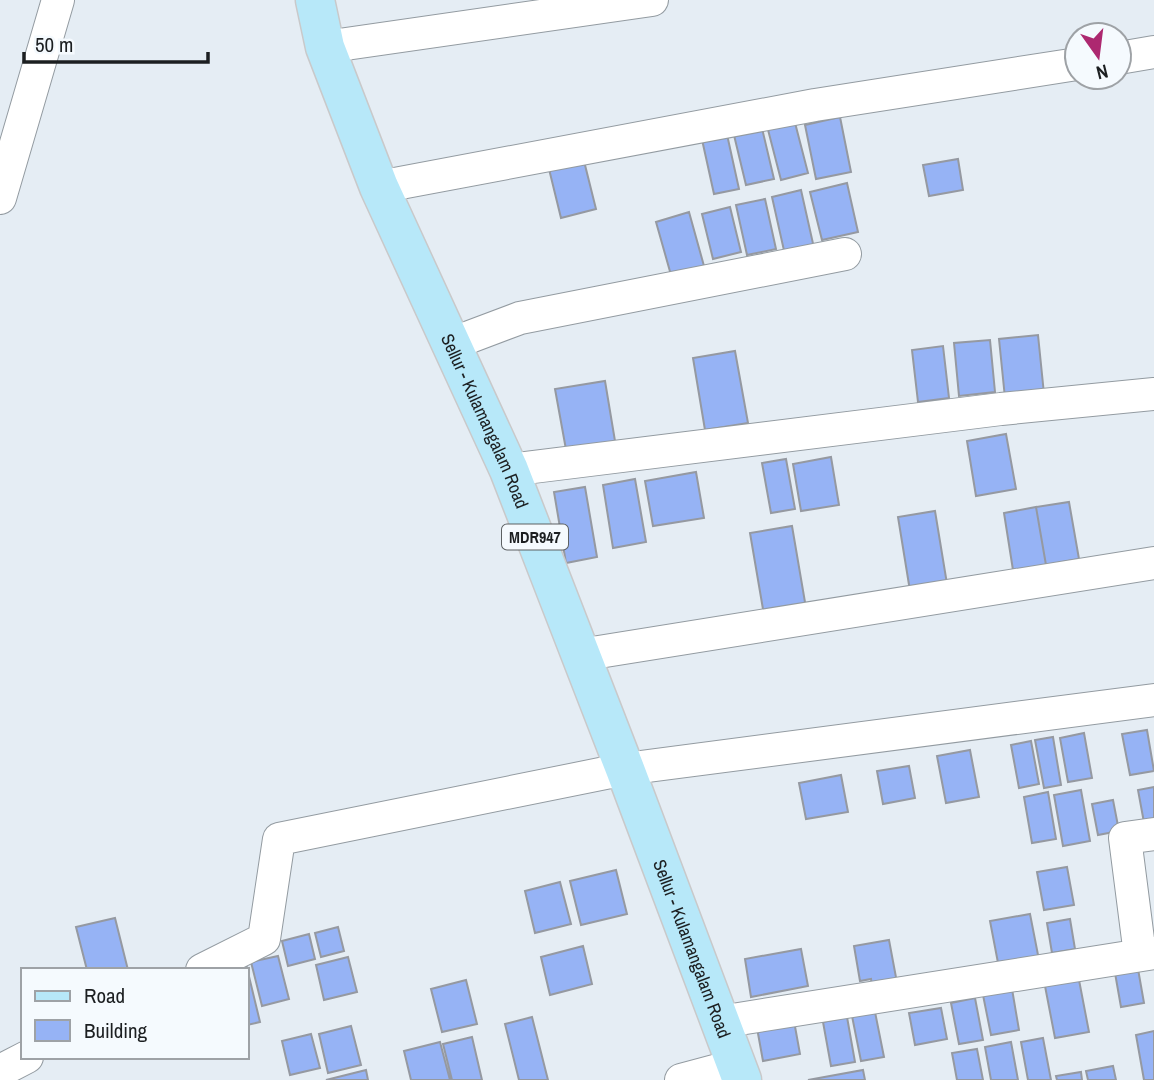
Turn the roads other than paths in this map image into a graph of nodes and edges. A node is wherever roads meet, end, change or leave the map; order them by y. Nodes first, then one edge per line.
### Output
1 (58, 0) edge
2 (315, 0) edge
3 (652, 0) edge
4 (325, 47) junction
5 (1154, 52) edge
6 (1133, 56) edge
7 (1063, 66) edge
8 (379, 187) junction
9 (0, 198) edge
10 (845, 254) dead end
11 (451, 344) junction
12 (1154, 394) edge
13 (509, 470) junction
14 (1154, 563) edge
15 (580, 655) junction
16 (1154, 700) edge
17 (625, 769) junction
18 (1154, 834) edge
19 (1147, 954) edge
20 (206, 968) edge
21 (720, 1022) junction
22 (23, 1059) edge
23 (0, 1071) edge
24 (740, 1072) edge
25 (681, 1080) edge

1 - 9 street
2 - 4 main road, Sellur - Kulamangalam Road / MDR947
3 - 4 street
4 - 8 main road, Sellur - Kulamangalam Road / MDR947
5 - 6 street
7 - 8 street
8 - 11 main road, Sellur - Kulamangalam Road / MDR947
10 - 11 street
11 - 13 main road, Sellur - Kulamangalam Road / MDR947
12 - 13 street
13 - 15 main road, Sellur - Kulamangalam Road / MDR947
14 - 15 street
15 - 17 main road, Sellur - Kulamangalam Road / MDR947
16 - 17 street
17 - 20 street
17 - 21 main road, Sellur - Kulamangalam Road / MDR947
18 - 19 street
19 - 21 street
21 - 24 main road, Sellur - Kulamangalam Road / MDR947
22 - 23 street
24 - 25 street

